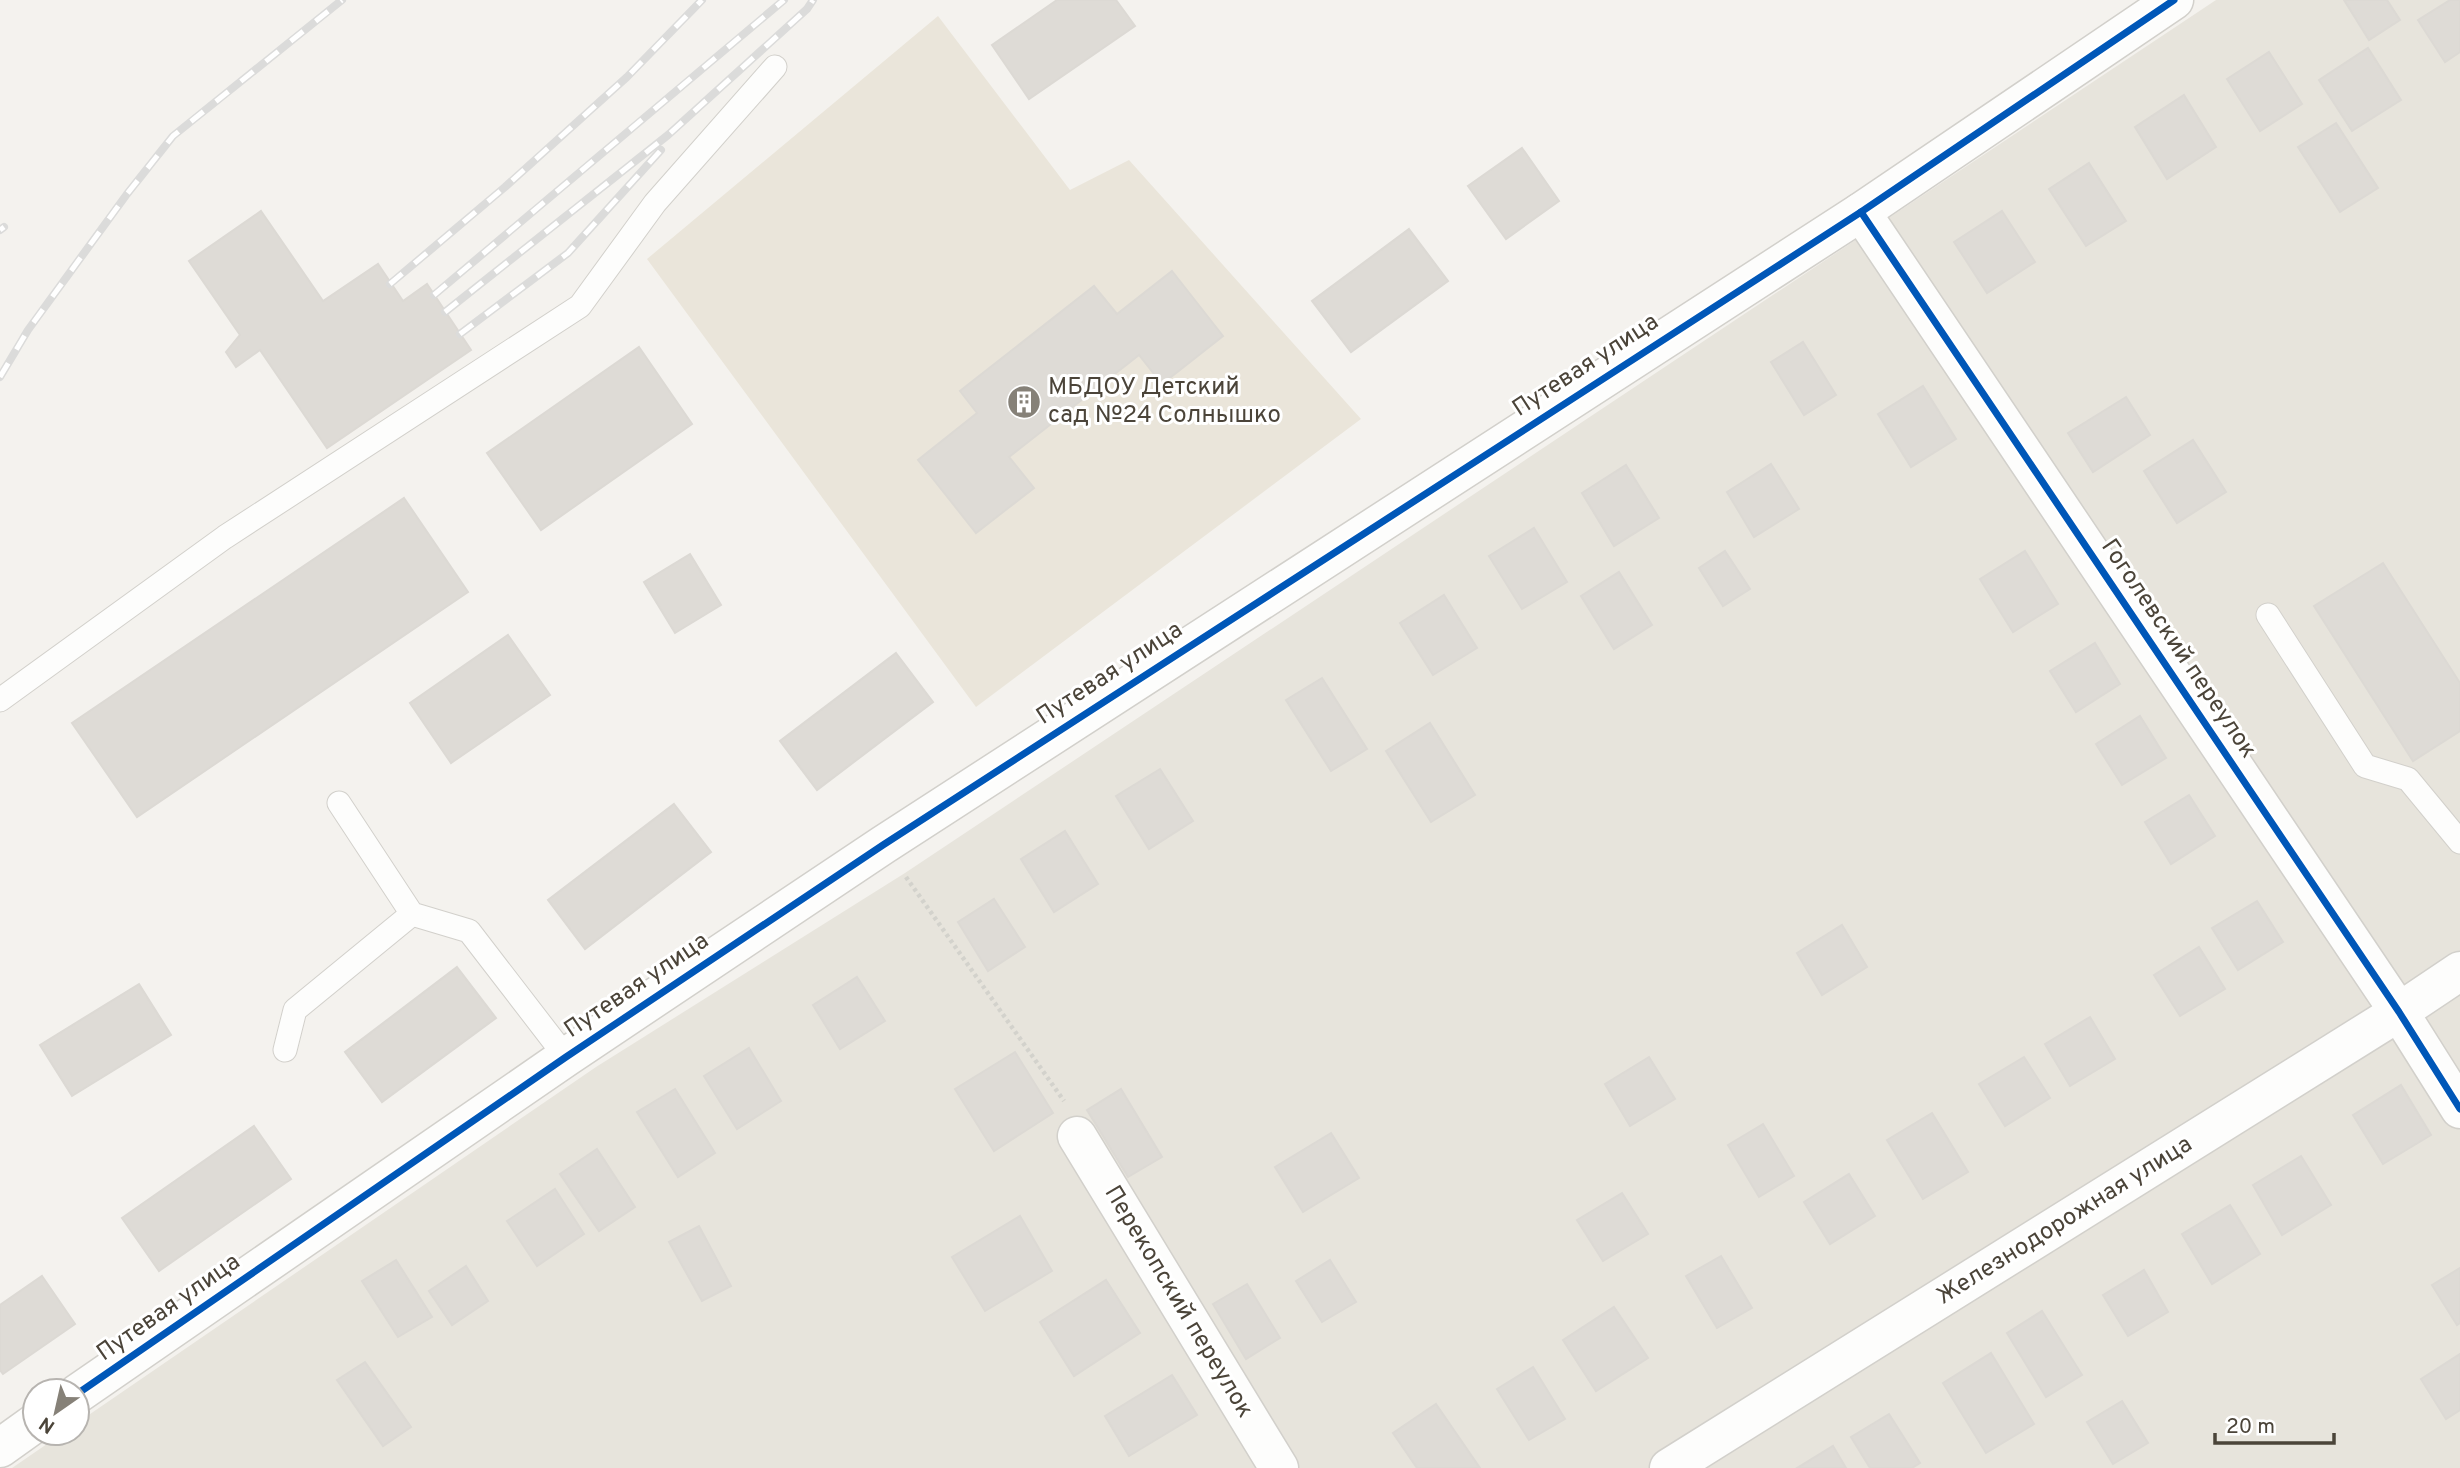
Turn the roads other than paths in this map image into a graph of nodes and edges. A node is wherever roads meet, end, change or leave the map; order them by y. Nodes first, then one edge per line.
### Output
1 (2174, 0) edge
2 (775, 67) dead end
3 (1861, 212) junction
4 (2268, 615) dead end
5 (0, 700) edge
6 (339, 803) dead end
7 (2460, 842) edge
8 (412, 914) junction
9 (2460, 971) edge
10 (2399, 1012) junction
11 (285, 1050) dead end
12 (566, 1057) junction
13 (2460, 1109) edge
14 (1077, 1136) road end
15 (91, 1384) edge
16 (21, 1433) edge
17 (0, 1448) edge
18 (1279, 1468) edge
19 (1669, 1468) edge

1 - 3 street, Путевая улица
2 - 5 lane
3 - 10 street, Гоголевский переулок
3 - 12 street, Путевая улица
4 - 7 lane
6 - 8 lane
8 - 11 lane
8 - 12 lane
9 - 10 street, Железнодорожная улица
10 - 13 street, Гоголевский переулок
10 - 19 street, Железнодорожная улица
12 - 15 street, Путевая улица
14 - 18 street, Перекопский переулок
16 - 17 street

